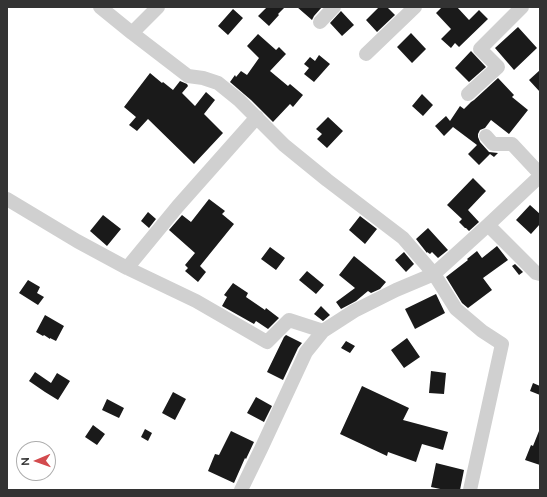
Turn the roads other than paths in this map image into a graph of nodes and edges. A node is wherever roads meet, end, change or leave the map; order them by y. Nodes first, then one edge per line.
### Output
1 (100, 7) edge
2 (158, 7) edge
3 (334, 7) edge
4 (415, 7) edge
5 (522, 7) edge
6 (320, 22) dead end
7 (132, 33) junction
8 (366, 54) dead end
9 (468, 94) dead end
10 (256, 117) junction
11 (486, 136) dead end
12 (540, 175) edge
13 (7, 199) edge
14 (488, 225) junction
15 (127, 268) junction
16 (434, 274) junction
17 (540, 274) edge
18 (323, 331) junction
19 (241, 490) edge
20 (470, 490) edge

1 - 7 street
2 - 7 street
3 - 6 street
4 - 8 street
5 - 9 street
7 - 10 street
10 - 15 street
10 - 16 street
11 - 12 street
12 - 14 street
13 - 15 street
14 - 16 street
14 - 17 street
15 - 18 street
16 - 18 street
16 - 20 street
18 - 19 street

